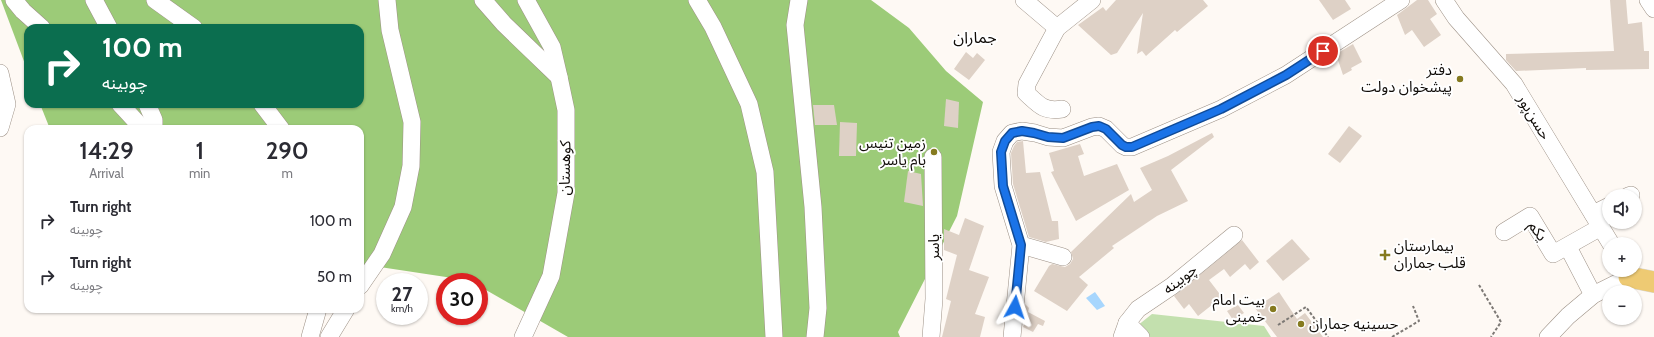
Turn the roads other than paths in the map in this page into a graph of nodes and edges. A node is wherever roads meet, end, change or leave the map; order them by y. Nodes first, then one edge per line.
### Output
1 (14, 0) edge
2 (94, 0) edge
3 (155, 0) edge
4 (387, 0) edge
5 (483, 0) edge
6 (526, 0) edge
7 (697, 0) edge
8 (799, 0) edge
9 (1024, 0) edge
10 (1092, 0) edge
11 (1444, 0) edge
12 (1648, 0) edge
13 (1398, 1) edge
14 (1654, 9) edge
15 (38, 24) edge
16 (107, 24) edge
17 (188, 24) edge
18 (1057, 28) junction
19 (0, 73) edge
20 (559, 77) junction
21 (124, 108) edge
22 (149, 108) edge
23 (265, 108) edge
24 (1062, 109) dead end
25 (139, 125) edge
26 (154, 125) edge
27 (278, 125) edge
28 (0, 128) edge
29 (933, 157) dead end
30 (1602, 215) edge
31 (1597, 221) junction
32 (1504, 232) dead end
33 (1234, 235) dead end
34 (1607, 237) edge
35 (1021, 245) junction
36 (1568, 247) junction
37 (1063, 257) dead end
38 (1622, 277) edge
39 (1640, 277) edge
40 (364, 280) edge
41 (1654, 282) edge
42 (1593, 295) junction
43 (317, 313) edge
44 (344, 313) edge
45 (1125, 330) edge
46 (310, 337) edge
47 (329, 337) edge
48 (523, 337) edge
49 (774, 337) edge
50 (816, 337) edge
51 (931, 337) edge
52 (1012, 337) edge
53 (1141, 337) edge
54 (1548, 337) edge

1 - 15 street
2 - 16 street
3 - 17 street
4 - 40 street
5 - 20 street
6 - 20 street, کوهستان
7 - 49 street
8 - 50 street
9 - 18 street
10 - 18 street
11 - 31 street, حسن‌پور
12 - 14 street
13 - 35 street
18 - 24 street
19 - 28 street
20 - 48 street, کوهستان
21 - 25 street
22 - 26 street
23 - 27 street
29 - 51 street, یاسر
30 - 31 street, یکم
31 - 34 street, حسن‌پور
31 - 36 street, یکم
32 - 36 street, یکم
33 - 45 street, چوبینه
35 - 37 street
35 - 52 street
36 - 42 street, یکم
38 - 42 street
39 - 41 main road
42 - 54 street
43 - 46 street
44 - 47 street
45 - 53 street, چوبینه

